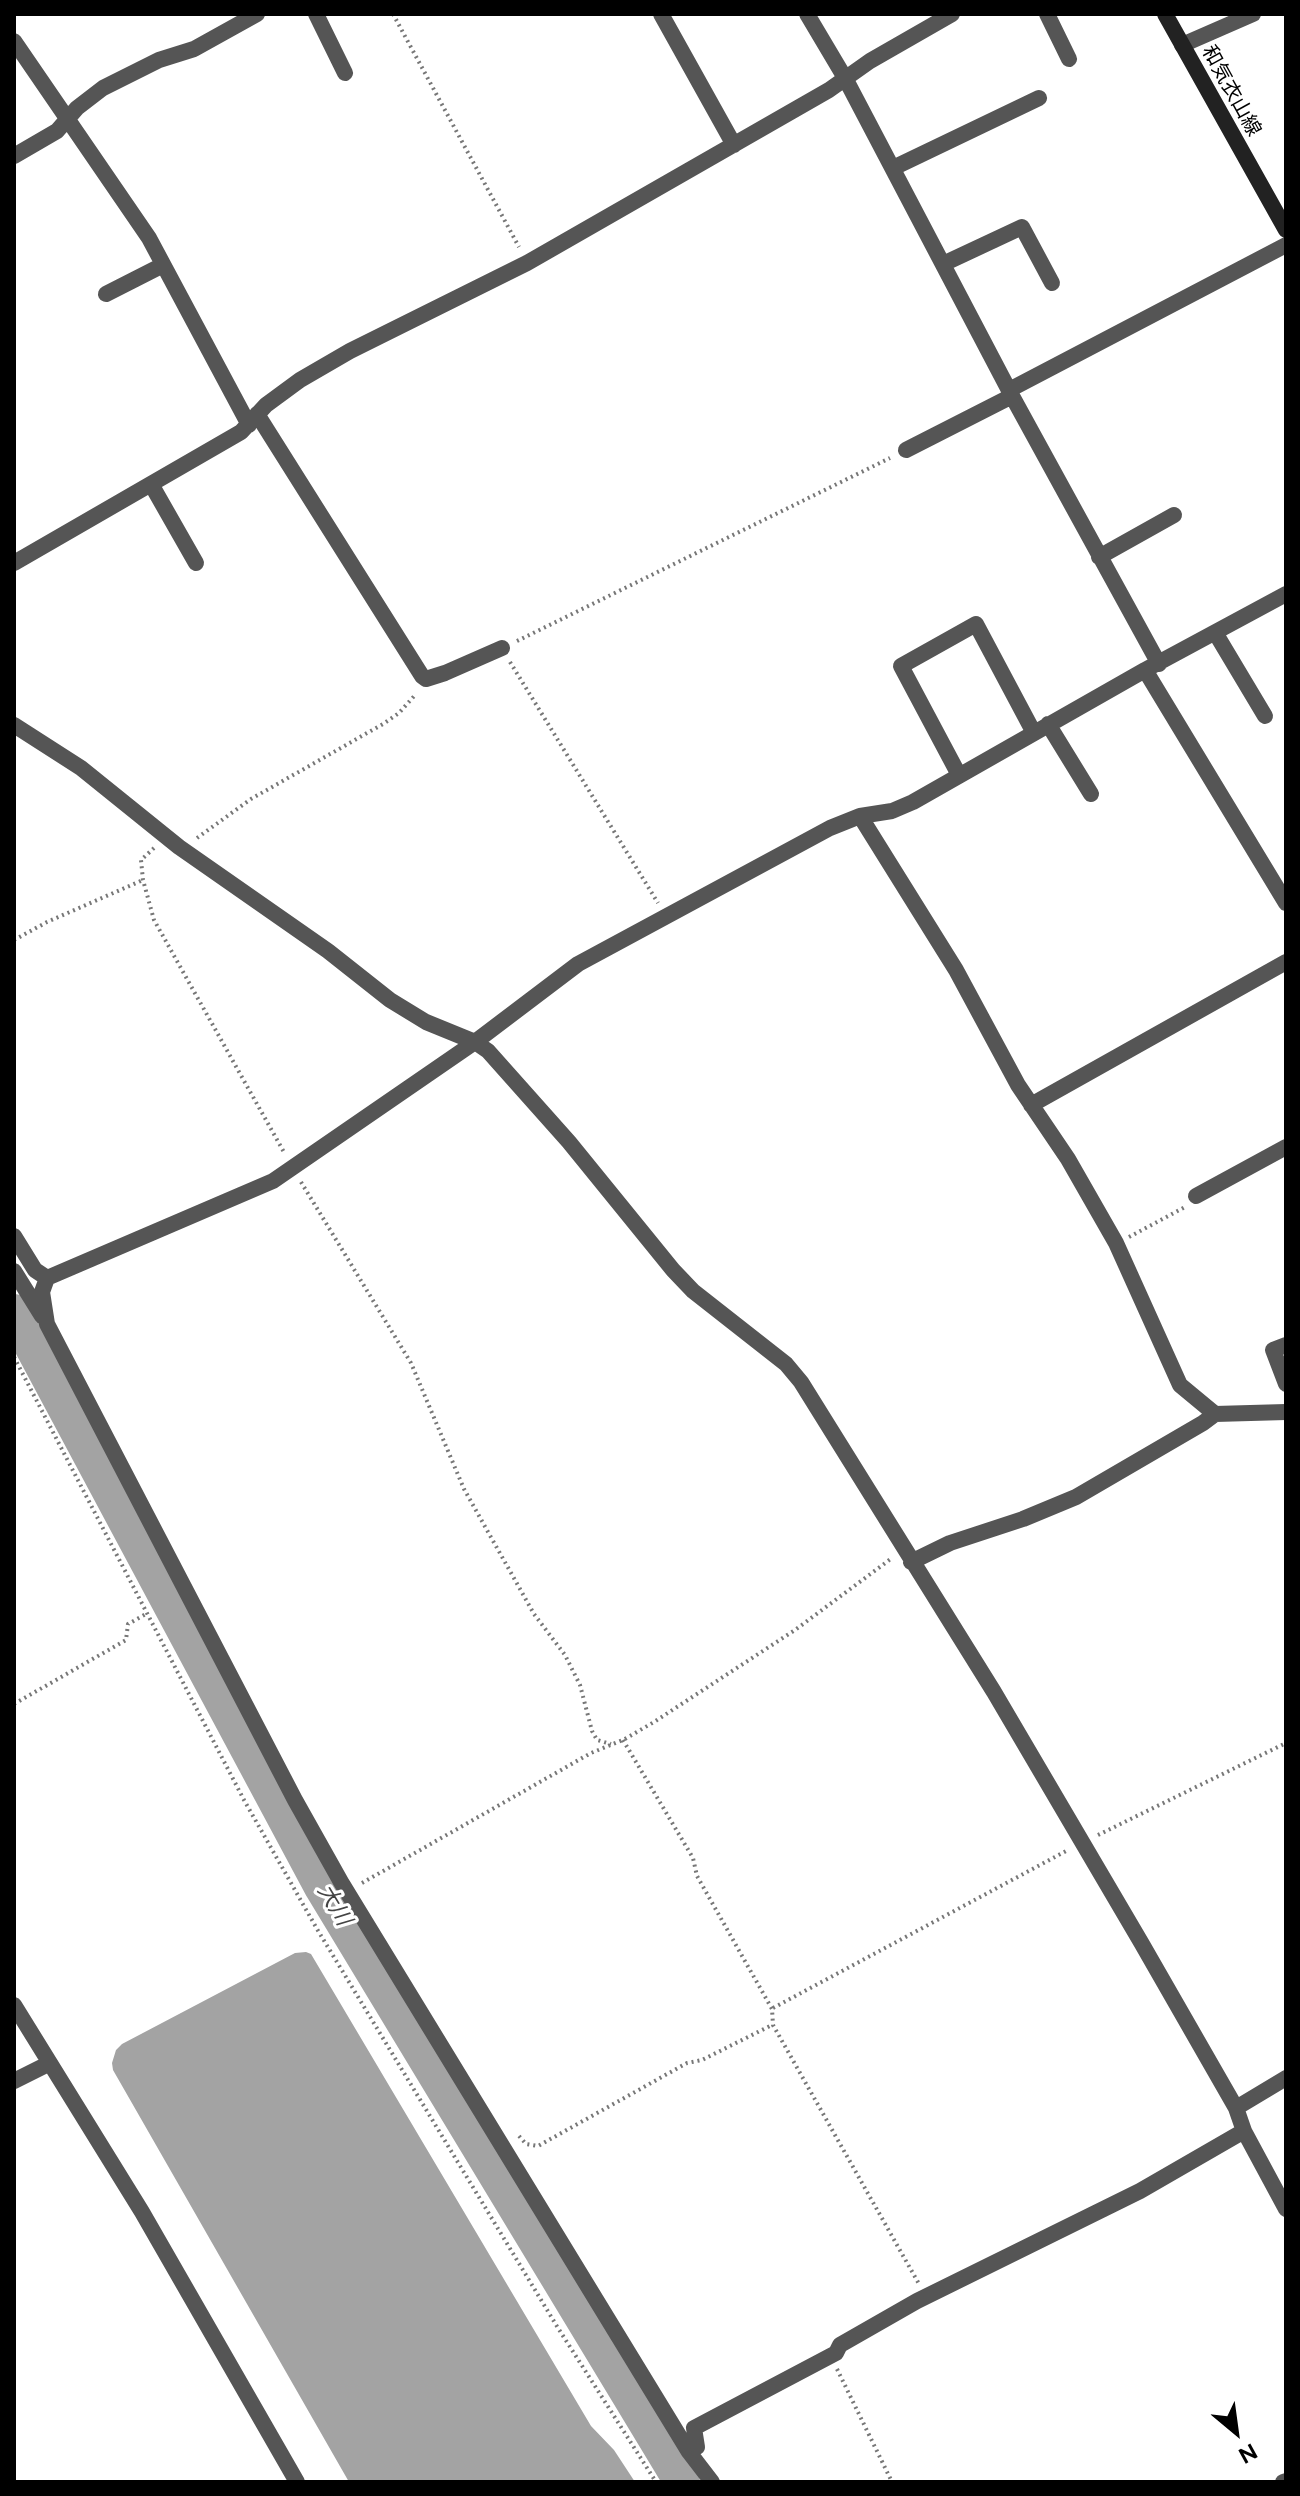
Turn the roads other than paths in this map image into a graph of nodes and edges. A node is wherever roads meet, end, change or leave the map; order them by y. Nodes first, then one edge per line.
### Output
1 (257, 14) edge
2 (316, 14) edge
3 (661, 14) edge
4 (807, 14) edge
5 (952, 14) edge
6 (1047, 14) edge
7 (1165, 14) edge
8 (1253, 14) edge
9 (14, 41) edge
10 (1182, 45) junction
11 (1069, 59) dead end
12 (345, 73) dead end
13 (845, 78) junction
14 (1039, 98) dead end
15 (68, 121) junction
16 (734, 145) junction
17 (14, 156) edge
18 (893, 168) junction
19 (1286, 230) edge
20 (1286, 245) edge
21 (943, 264) junction
22 (163, 265) junction
23 (1052, 283) dead end
24 (106, 294) dead end
25 (1011, 393) junction
26 (253, 420) junction
27 (906, 450) road end
28 (151, 484) junction
29 (1174, 515) dead end
30 (1099, 557) junction
31 (14, 563) edge
32 (196, 563) dead end
33 (1286, 596) edge
34 (1216, 634) junction
35 (502, 648) road end
36 (1152, 667) junction
37 (1265, 716) dead end
38 (14, 725) edge
39 (1041, 728) junction
40 (959, 775) junction
41 (1091, 794) dead end
42 (860, 816) junction
43 (1286, 903) edge
44 (1286, 962) edge
45 (475, 1042) junction
46 (1031, 1105) junction
47 (1286, 1147) edge
48 (1196, 1196) road end
49 (14, 1236) edge
50 (14, 1271) edge
51 (47, 1278) junction
52 (47, 1324) junction
53 (1286, 1345) edge
54 (1286, 1384) edge
55 (1286, 1412) edge
56 (1215, 1414) junction
57 (908, 1556) junction
58 (14, 2005) edge
59 (50, 2063) junction
60 (1286, 2078) edge
61 (14, 2081) edge
62 (1236, 2108) junction
63 (1244, 2131) junction
64 (1286, 2209) edge
65 (689, 2452) junction
66 (297, 2482) edge
67 (712, 2482) edge

1 - 15 street
2 - 12 street
3 - 16 street
4 - 13 street
5 - 13 street
6 - 11 street
7 - 10 main road, 和気衣山線
8 - 10 street
9 - 15 street
10 - 19 main road, 和気衣山線
13 - 16 street
13 - 18 street
14 - 18 street
15 - 17 street
15 - 22 street
16 - 26 street
18 - 21 street
20 - 25 street
21 - 23 street
21 - 25 street
22 - 24 street
22 - 26 street
25 - 27 street
25 - 30 street
26 - 28 street
26 - 35 street
28 - 31 street
28 - 32 street
29 - 30 street
30 - 36 street
33 - 34 street
34 - 36 street
34 - 37 street
36 - 39 street
36 - 43 street
38 - 45 street
39 - 40 street
39 - 40 street
39 - 41 street
40 - 42 street
42 - 45 street
42 - 46 street
44 - 46 street
45 - 51 street
45 - 57 street
46 - 56 street
47 - 48 street
49 - 51 street
50 - 52 street
51 - 52 street
52 - 65 street
53 - 54 street
55 - 56 street
56 - 57 street
57 - 62 street
58 - 59 street
59 - 61 street
59 - 66 street
60 - 62 street
62 - 63 street
63 - 64 street
63 - 65 street
65 - 67 street

